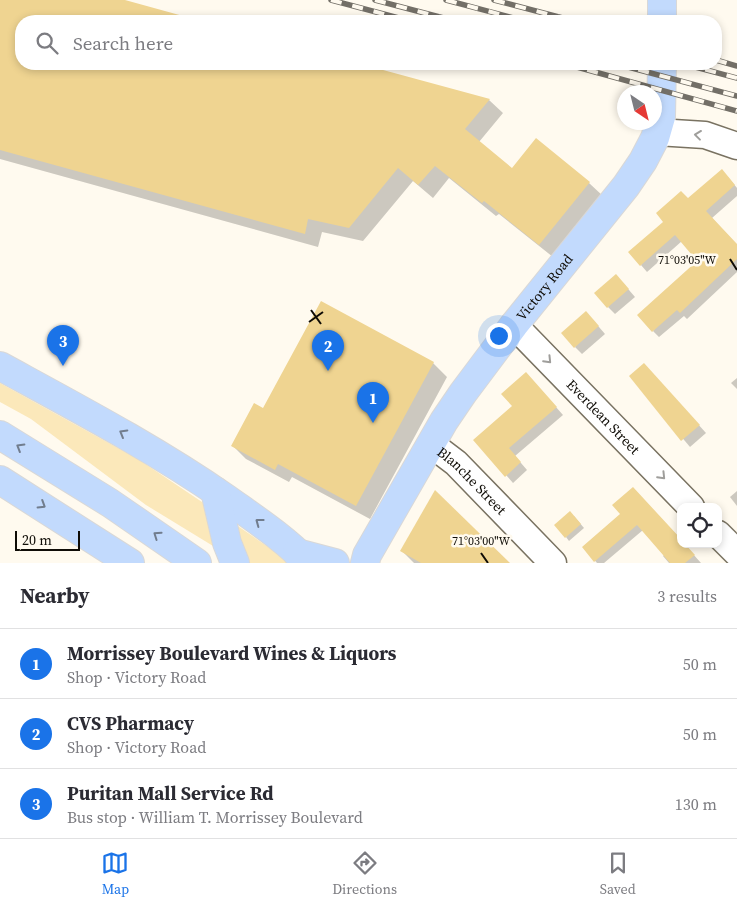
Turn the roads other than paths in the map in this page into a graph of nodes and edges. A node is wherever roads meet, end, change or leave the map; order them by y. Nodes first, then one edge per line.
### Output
1 (662, 0) edge
2 (662, 15) edge
3 (662, 70) edge
4 (657, 132) junction
5 (737, 146) edge
6 (514, 325) junction
7 (0, 366) edge
8 (0, 435) edge
9 (431, 444) junction
10 (0, 480) edge
11 (214, 491) junction
12 (687, 503) edge
13 (722, 538) edge
14 (737, 553) edge
15 (302, 558) edge
16 (366, 559) edge
17 (130, 563) edge
18 (197, 563) edge
19 (235, 563) edge
20 (336, 563) edge
21 (340, 563) edge
22 (553, 563) edge

1 - 2 main road
3 - 4 main road, Victory Road
5 -> 4 street
4 - 6 main road, Victory Road
6 - 9 main road, Victory Road
6 -> 12 street, Everdean Street
11 -> 7 main road
18 -> 8 main road
9 - 16 main road, Victory Road
9 - 22 street, Blanche Street
10 -> 17 main road
15 -> 11 main road
11 - 19 main road
13 - 14 street
15 - 20 main road
16 - 21 main road, Victory Road

